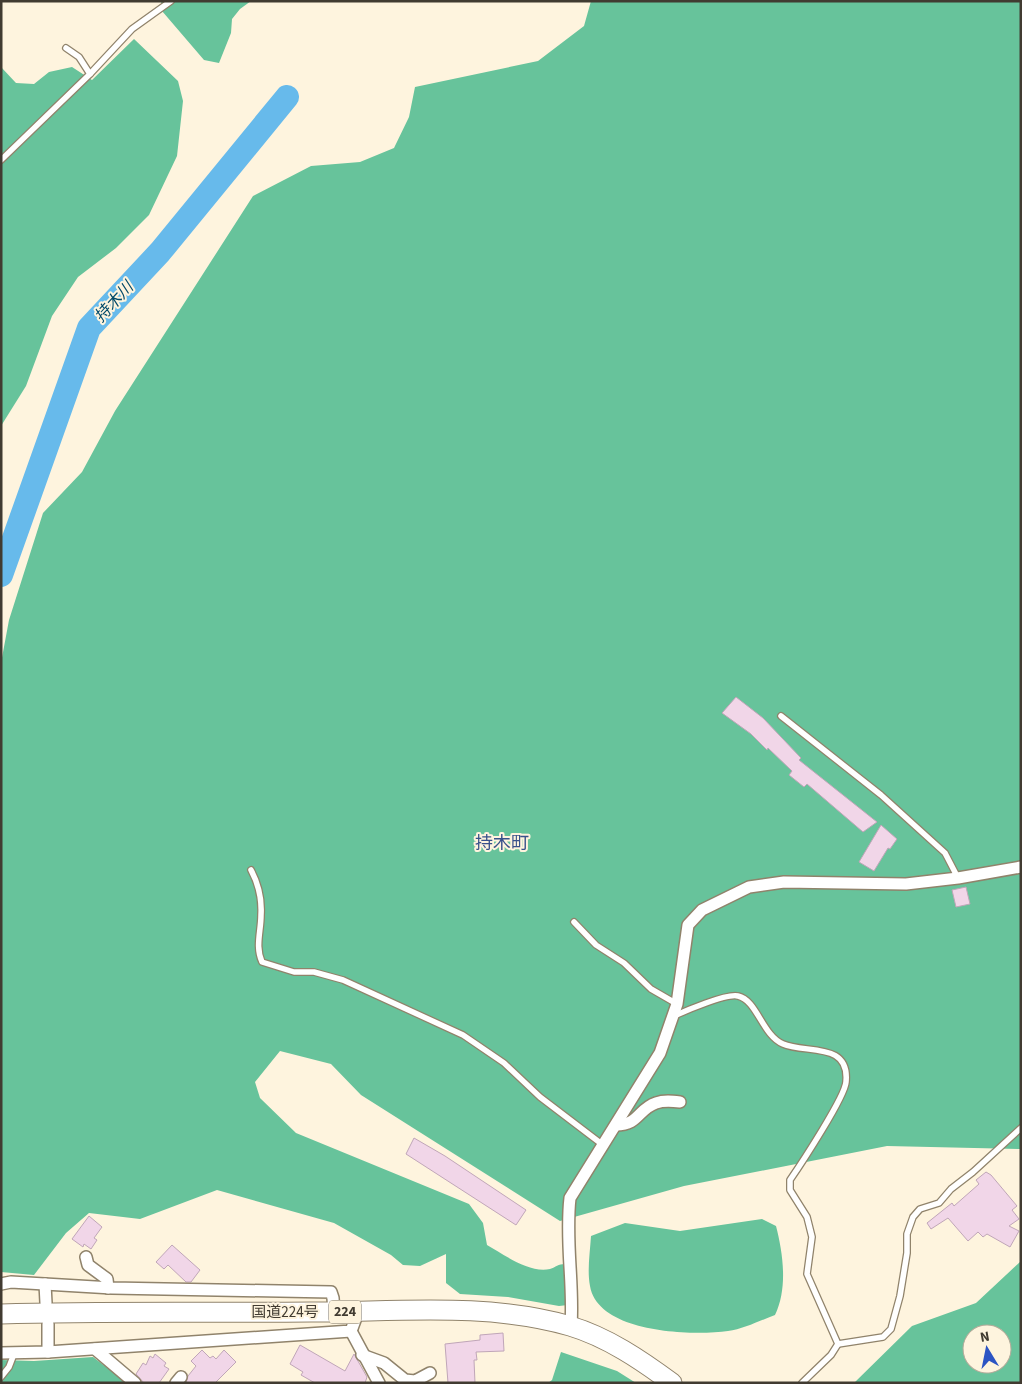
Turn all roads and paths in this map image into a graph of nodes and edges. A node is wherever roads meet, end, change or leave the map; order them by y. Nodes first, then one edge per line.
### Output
1 (171, 1) edge
2 (66, 48) dead end
3 (90, 74) junction
4 (1, 160) edge
5 (781, 716) dead end
6 (1021, 867) edge
7 (252, 870) dead end
8 (958, 878) junction
9 (574, 922) dead end
10 (677, 1004) junction
11 (673, 1017) junction
12 (680, 1102) dead end
13 (616, 1125) junction
14 (1021, 1128) edge
15 (603, 1145) junction
16 (86, 1257) dead end
17 (1, 1276) edge
18 (21, 1283) junction
19 (1, 1284) edge
20 (45, 1284) junction
21 (108, 1288) junction
22 (46, 1303) dead end
23 (334, 1312) junction
24 (358, 1312) junction
25 (1, 1314) edge
26 (48, 1324) dead end
27 (570, 1326) junction
28 (351, 1331) junction
29 (838, 1344) junction
30 (95, 1349) junction
31 (1, 1352) edge
32 (48, 1352) junction
33 (14, 1354) junction
34 (362, 1354) junction
35 (430, 1373) dead end
36 (1, 1377) edge
37 (135, 1383) edge
38 (379, 1383) edge
39 (672, 1383) edge
40 (802, 1383) edge

1 - 3 lane
2 - 3 lane
3 - 4 lane
5 - 8 lane
6 - 8 street
7 - 15 lane
8 - 10 street
9 - 10 lane
10 - 11 street
11 - 13 street
11 - 29 lane
12 - 13 street
13 - 15 street
14 - 29 lane
15 - 27 street
16 - 21 street
17 - 18 street
18 - 19 street
18 - 20 street
20 - 21 street
20 - 22 street
21 - 23 street
23 - 24 highway, 国道224号 / 224
23 - 25 highway, 国道224号 / 224
24 - 27 highway, 国道224号 / 224
24 - 28 street
26 - 32 street
27 - 39 highway, 国道224号 / 224
28 - 30 street
28 - 34 street
29 - 40 lane
30 - 32 street
30 - 37 street
31 - 33 street
32 - 33 street
33 - 36 lane
34 - 35 street
34 - 38 street

